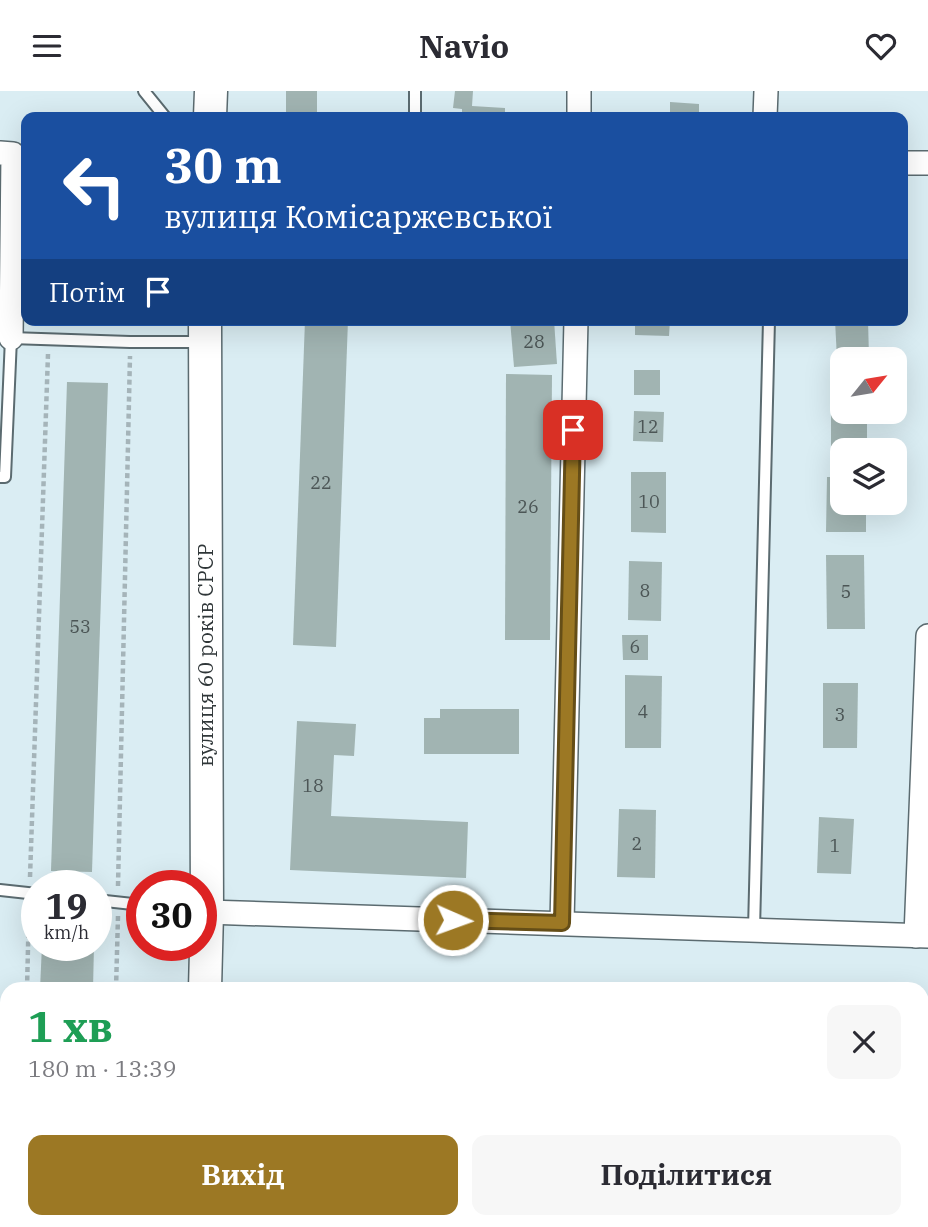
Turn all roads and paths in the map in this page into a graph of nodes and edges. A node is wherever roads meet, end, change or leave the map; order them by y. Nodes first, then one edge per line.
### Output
1 (144, 91) edge
2 (211, 91) edge
3 (415, 91) edge
4 (579, 91) edge
5 (766, 91) edge
6 (161, 112) edge
7 (210, 112) edge
8 (415, 112) edge
9 (579, 112) edge
10 (765, 112) edge
11 (0, 153) edge
12 (908, 163) edge
13 (928, 163) edge
14 (576, 326) edge
15 (769, 326) edge
16 (205, 331) edge
17 (11, 338) junction
18 (48, 339) junction
19 (130, 342) junction
20 (0, 477) edge
21 (928, 636) edge
22 (34, 870) edge
23 (204, 870) edge
24 (0, 890) edge
25 (21, 892) edge
26 (112, 901) edge
27 (118, 902) junction
28 (126, 903) edge
29 (217, 912) edge
30 (562, 923) junction
31 (754, 930) junction
32 (922, 936) edge
33 (29, 961) edge
34 (205, 961) edge
35 (27, 982) edge
36 (116, 982) edge
37 (205, 982) edge

1 - 6 lane
2 - 7 street
3 - 8 lane
4 - 9 street
5 - 10 street
11 - 17 street
12 - 13 street
14 - 30 street
15 - 31 lane
16 - 19 lane
16 - 23 street, вулиця 60 років СРСР
17 - 18 lane
17 - 20 lane
18 - 19 lane
18 - 22 path
19 - 27 path
21 - 32 street
24 - 25 lane
26 - 27 lane
27 - 28 lane
27 - 36 path
29 - 30 street
30 - 31 street
31 - 32 street
33 - 35 path
34 - 37 street, вулиця 60 років СРСР

